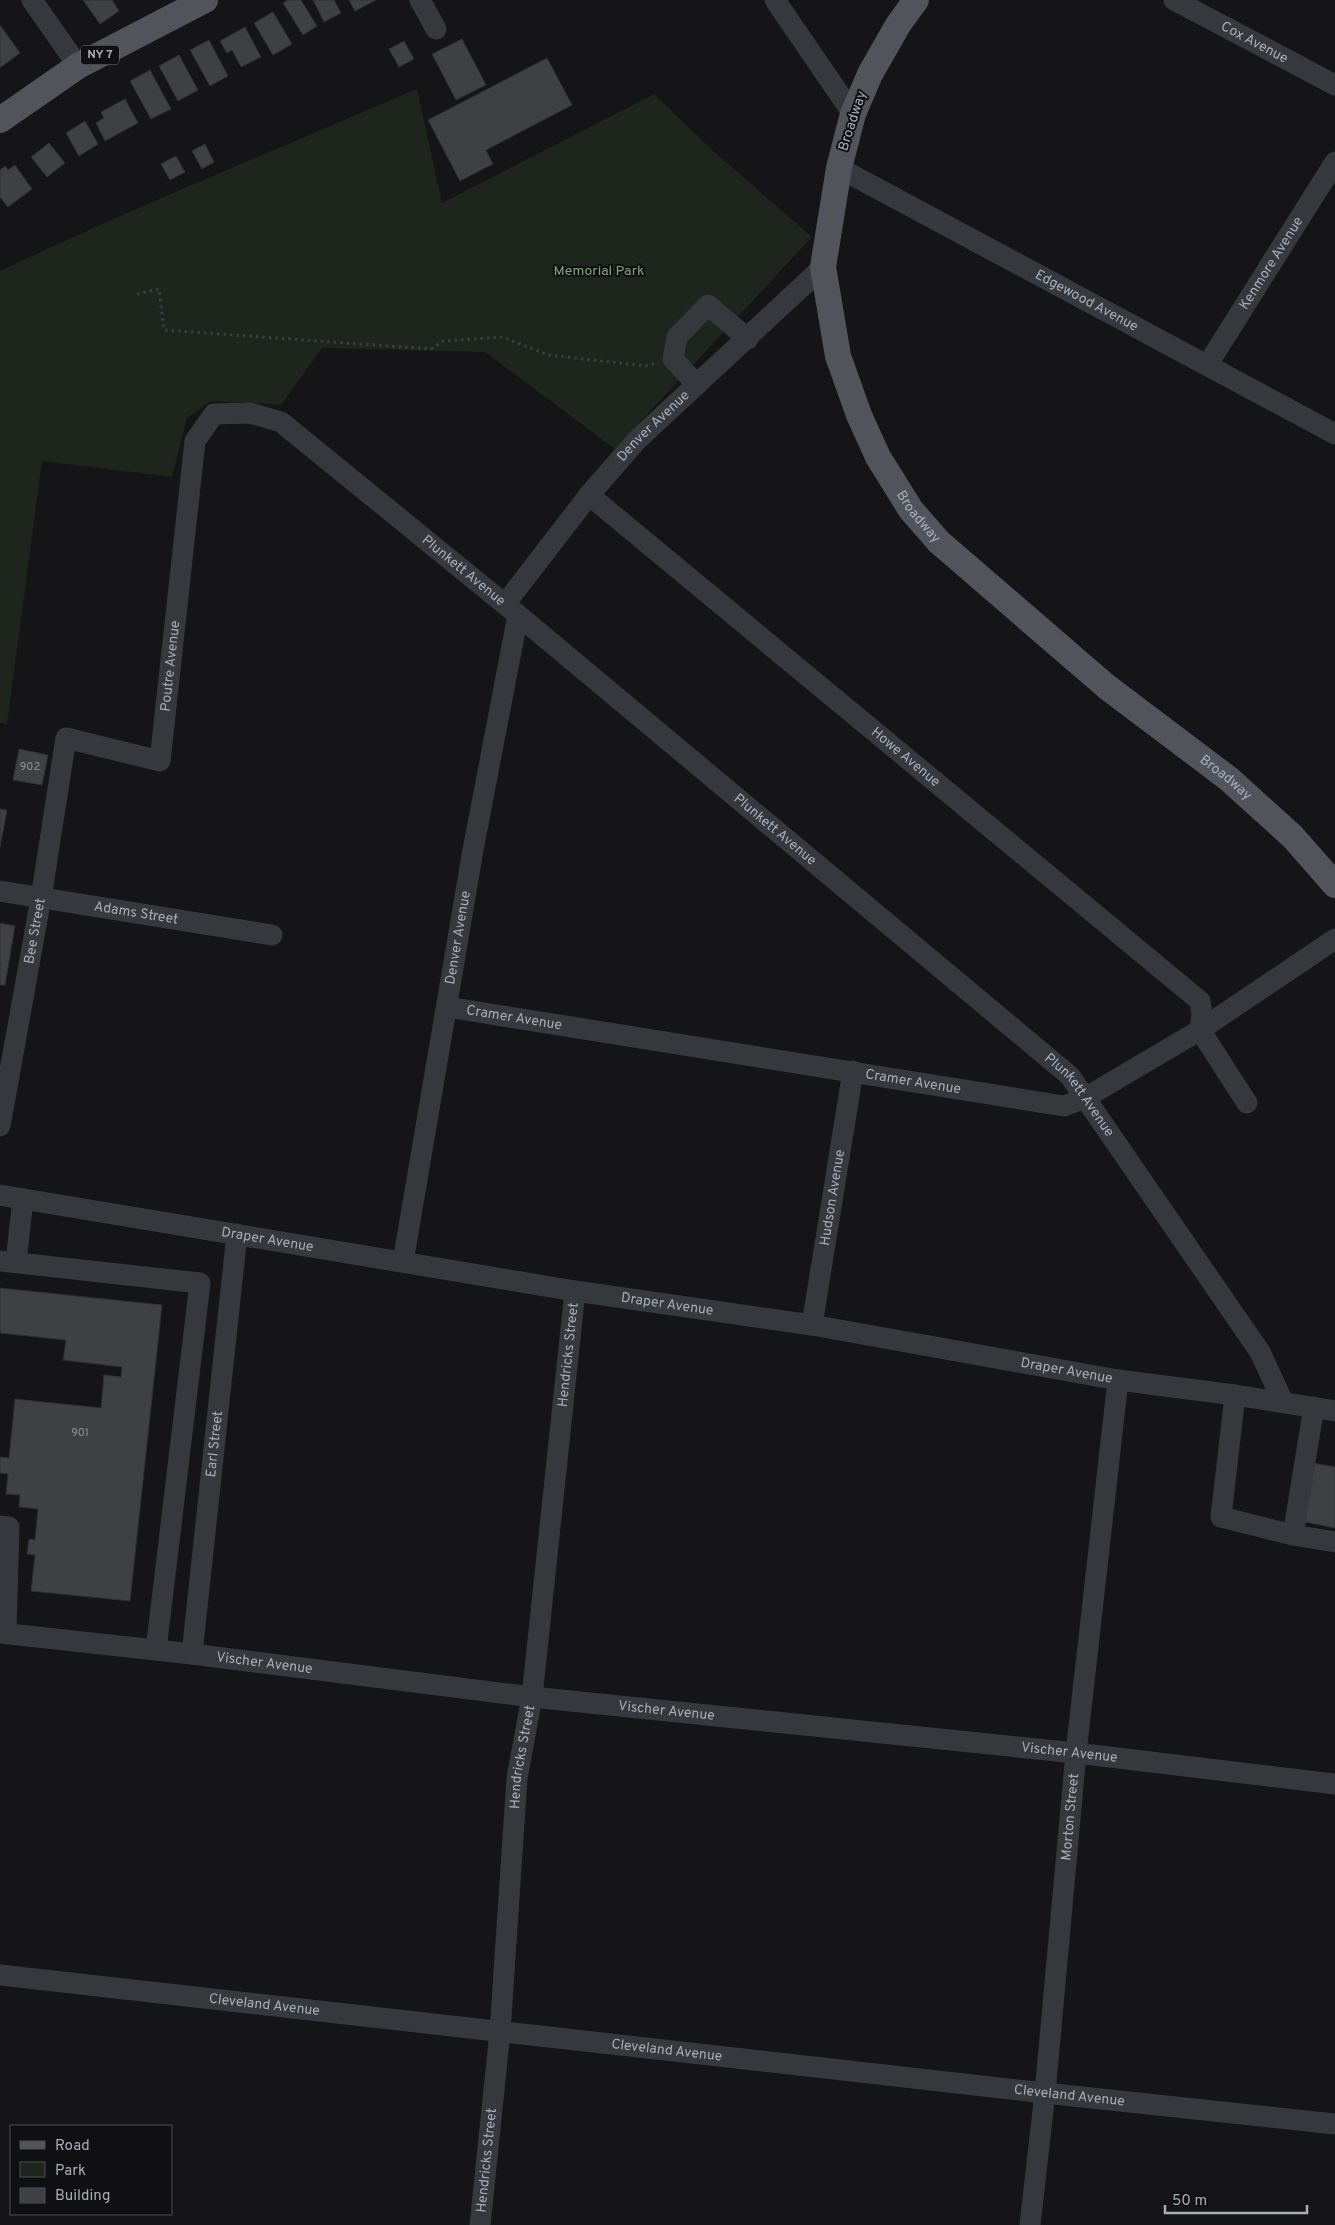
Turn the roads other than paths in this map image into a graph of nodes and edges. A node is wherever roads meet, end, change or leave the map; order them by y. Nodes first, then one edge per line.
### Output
1 (32, 0) edge
2 (205, 0) edge
3 (420, 0) edge
4 (775, 0) edge
5 (916, 0) edge
6 (1174, 0) edge
7 (436, 29) dead end
8 (78, 66) junction
9 (1335, 85) edge
10 (852, 114) junction
11 (0, 120) edge
12 (1335, 162) edge
13 (839, 168) junction
14 (823, 267) junction
15 (748, 339) junction
16 (1208, 364) junction
17 (697, 385) junction
18 (1335, 434) edge
19 (192, 473) joint
20 (589, 495) junction
21 (511, 610) junction
22 (66, 738) joint
23 (1335, 885) edge
24 (0, 891) edge
25 (42, 898) junction
26 (272, 935) dead end
27 (1335, 939) edge
28 (447, 1007) junction
29 (1200, 1030) junction
30 (853, 1071) junction
31 (1085, 1098) junction
32 (1247, 1103) dead end
33 (0, 1126) edge
34 (0, 1195) edge
35 (22, 1199) junction
36 (237, 1234) junction
37 (8, 1261) edge
38 (402, 1262) junction
39 (575, 1291) junction
40 (812, 1324) junction
41 (1118, 1380) junction
42 (1235, 1395) junction
43 (1283, 1402) junction
44 (1325, 1409) edge
45 (0, 1526) edge
46 (1293, 1535) junction
47 (1335, 1542) edge
48 (4, 1577) edge
49 (3, 1634) edge
50 (156, 1650) junction
51 (192, 1654) junction
52 (532, 1697) junction
53 (1076, 1753) junction
54 (1335, 1784) edge
55 (0, 1975) edge
56 (500, 2032) junction
57 (1045, 2093) junction
58 (1335, 2124) edge
59 (480, 2225) edge
60 (1030, 2225) edge

1 - 8 street
2 - 8 main road, NY 7
3 - 7 street
4 - 10 street
5 - 10 main road, Broadway
6 - 9 street, Cox Avenue
8 - 11 main road, NY 7
10 - 13 main road, Broadway
12 - 16 street, Kenmore Avenue
13 - 14 main road, Broadway
13 - 16 street, Edgewood Avenue
14 - 15 street, Denver Avenue
14 - 23 main road, Broadway
15 - 17 street, Denver Avenue
15 - 17 street
16 - 18 street, Edgewood Avenue
17 - 20 street, Denver Avenue
19 - 21 street, Plunkett Avenue
19 - 22 street, Poutre Avenue
20 - 21 street, Denver Avenue
20 - 29 street, Howe Avenue
21 - 28 street, Denver Avenue
21 - 31 street, Plunkett Avenue
22 - 25 street, Bee Street
24 - 25 street, Adams Street
25 - 26 street, Adams Street
25 - 33 street, Bee Street
27 - 29 street, Cramer Avenue
28 - 30 street, Cramer Avenue
28 - 38 street, Denver Avenue
29 - 31 street, Cramer Avenue
29 - 32 street
30 - 31 street, Cramer Avenue
30 - 40 street, Hudson Avenue
31 - 43 street, Plunkett Avenue
34 - 35 street, Draper Avenue
35 - 36 street, Draper Avenue
35 - 37 street
36 - 38 street, Draper Avenue
36 - 51 street, Earl Street
37 - 50 street
38 - 39 street, Draper Avenue
39 - 40 street, Draper Avenue
39 - 52 street, Hendricks Street
40 - 41 street, Draper Avenue
41 - 42 street, Draper Avenue
41 - 53 street, Morton Street
42 - 43 street, Draper Avenue
42 - 46 street
43 - 44 street, Draper Avenue
44 - 46 street
45 - 48 street
46 - 47 street
48 - 49 street
49 - 50 street, Vischer Avenue
50 - 51 street, Vischer Avenue
51 - 52 street, Vischer Avenue
52 - 53 street, Vischer Avenue
52 - 56 street, Hendricks Street
53 - 54 street, Vischer Avenue
53 - 57 street, Morton Street
55 - 56 street, Cleveland Avenue
56 - 57 street, Cleveland Avenue
56 - 59 street, Hendricks Street
57 - 58 street, Cleveland Avenue
57 - 60 street, Morton Street

